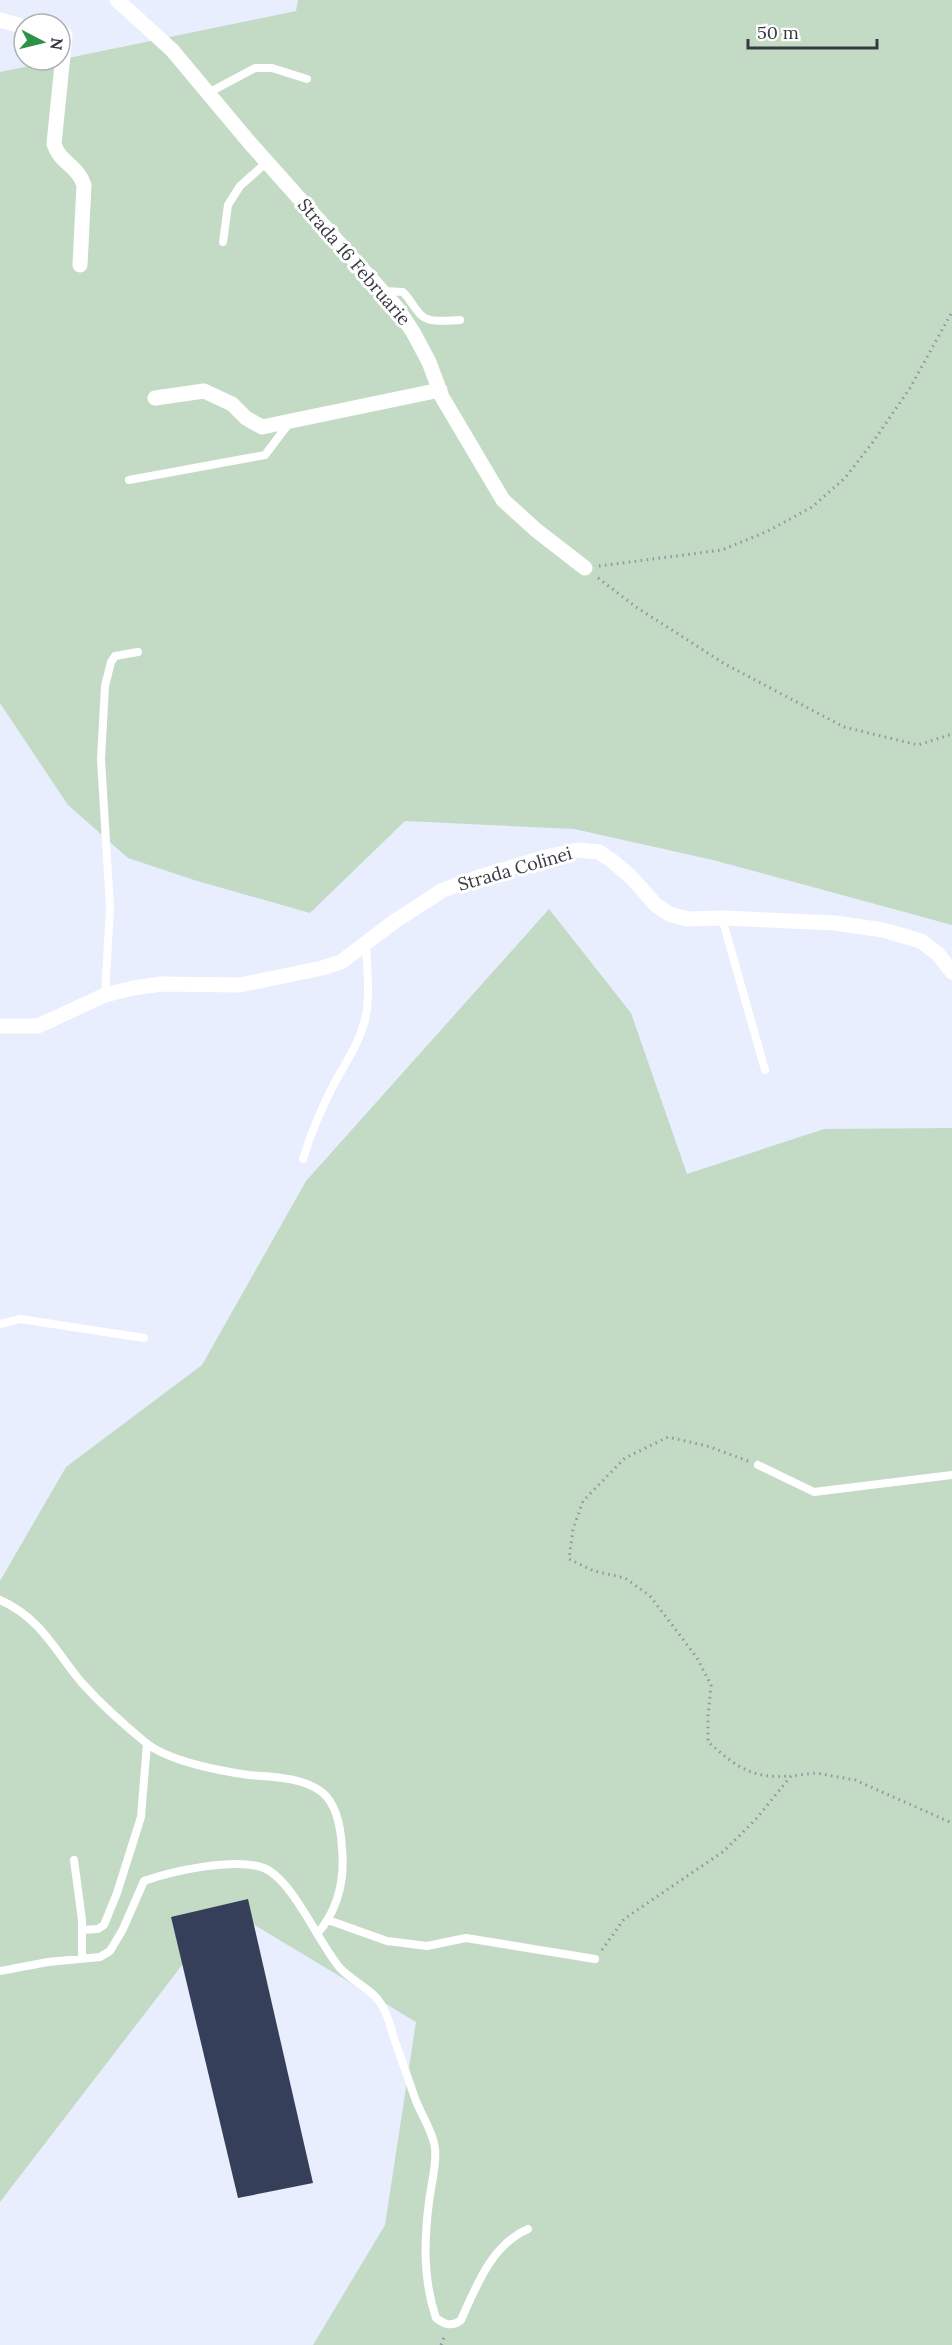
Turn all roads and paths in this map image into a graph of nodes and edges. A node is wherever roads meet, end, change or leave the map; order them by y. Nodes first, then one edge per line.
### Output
1 (117, 0) edge
2 (61, 72) edge
3 (308, 79) dead end
4 (208, 93) junction
5 (267, 162) junction
6 (223, 242) dead end
7 (80, 265) dead end
8 (382, 291) junction
9 (952, 312) edge
10 (460, 320) dead end
11 (440, 390) junction
12 (155, 398) dead end
13 (291, 421) junction
14 (129, 480) dead end
15 (585, 568) junction
16 (138, 652) dead end
17 (952, 734) edge
18 (722, 918) junction
19 (366, 943) junction
20 (952, 972) edge
21 (105, 995) junction
22 (0, 1026) edge
23 (765, 1070) dead end
24 (303, 1159) dead end
25 (0, 1324) edge
26 (144, 1338) dead end
27 (758, 1465) joint
28 (952, 1475) edge
29 (0, 1600) edge
30 (147, 1744) junction
31 (791, 1776) junction
32 (952, 1823) edge
33 (74, 1860) dead end
34 (328, 1920) junction
35 (82, 1930) junction
36 (318, 1933) junction
37 (82, 1958) junction
38 (595, 1959) joint
39 (0, 1971) edge
40 (528, 2229) dead end

1 - 4 street, Strada 16 Februarie
2 - 7 street
3 - 4 lane
4 - 5 street, Strada 16 Februarie
5 - 6 lane
5 - 8 street, Strada 16 Februarie
8 - 10 lane
8 - 11 street, Strada 16 Februarie
9 - 15 path
11 - 13 street
11 - 15 street, Strada 16 Februarie
12 - 13 street
13 - 14 lane
15 - 17 path
16 - 21 lane
18 - 19 street, Strada Colinei
18 - 20 street, Strada Colinei
18 - 23 lane
19 - 21 street, Strada Colinei
19 - 24 lane
21 - 22 street, Strada Colinei
25 - 26 lane
27 - 28 lane
27 - 31 path
29 - 30 lane
30 - 34 lane
30 - 35 lane
31 - 32 path
31 - 38 path
33 - 35 lane
34 - 36 lane
34 - 38 lane
35 - 37 lane
36 - 37 lane
36 - 40 lane
37 - 39 lane

